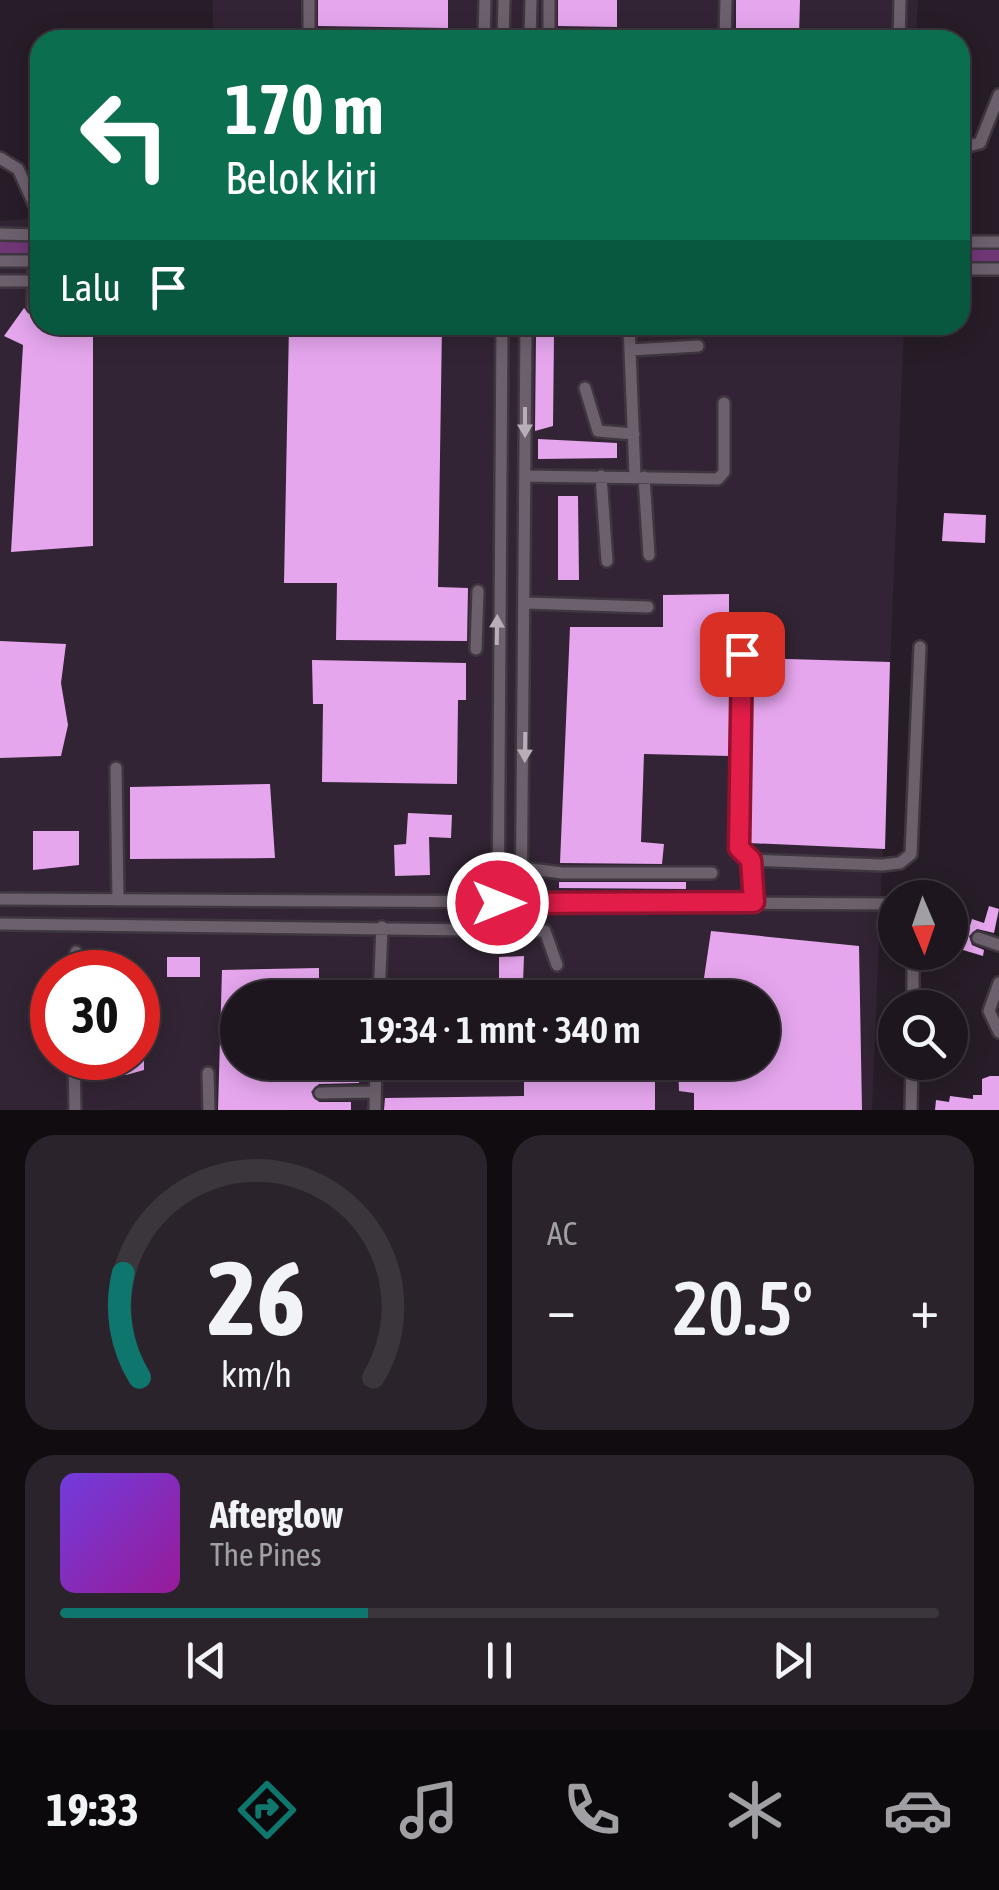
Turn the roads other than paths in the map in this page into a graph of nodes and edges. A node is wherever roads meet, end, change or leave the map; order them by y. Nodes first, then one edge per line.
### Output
1 (309, 0) edge
2 (485, 0) edge
3 (504, 0) edge
4 (531, 0) edge
5 (549, 0) edge
6 (726, 0) edge
7 (900, 0) edge
8 (309, 30) edge
9 (484, 30) edge
10 (504, 30) edge
11 (530, 30) edge
12 (549, 30) edge
13 (725, 30) edge
14 (898, 30) edge
15 (999, 94) edge
16 (970, 146) edge
17 (0, 158) edge
18 (30, 196) edge
19 (0, 234) edge
20 (30, 235) edge
21 (970, 242) edge
22 (999, 242) edge
23 (0, 260) edge
24 (30, 261) edge
25 (970, 269) edge
26 (999, 270) edge
27 (30, 280) edge
28 (0, 282) edge
29 (502, 335) edge
30 (526, 335) edge
31 (630, 335) edge
32 (698, 346) dead end
33 (631, 350) junction
34 (585, 388) dead end
35 (724, 403) dead end
36 (634, 434) junction
37 (525, 476) junction
38 (601, 476) junction
39 (640, 477) junction
40 (648, 555) dead end
41 (607, 561) dead end
42 (478, 591) dead end
43 (526, 603) junction
44 (648, 607) dead end
45 (476, 648) dead end
46 (920, 648) dead end
47 (742, 654) dead end
48 (116, 768) dead end
49 (751, 860) junction
50 (523, 868) junction
51 (712, 872) dead end
52 (0, 899) edge
53 (118, 900) junction
54 (754, 902) junction
55 (498, 903) junction
56 (523, 904) junction
57 (878, 904) edge
58 (0, 924) edge
59 (382, 927) junction
60 (498, 931) junction
61 (521, 931) junction
62 (978, 938) dead end
63 (999, 945) edge
64 (557, 965) dead end
65 (380, 980) edge
66 (999, 982) edge
67 (999, 1032) edge
68 (208, 1072) dead end
69 (74, 1080) edge
70 (375, 1080) edge
71 (912, 1080) edge
72 (320, 1092) dead end
73 (375, 1092) junction
74 (75, 1110) edge
75 (209, 1110) edge
76 (375, 1110) edge
77 (912, 1110) edge

1 - 8 street
2 - 9 street
3 - 10 street
4 - 11 street
5 - 12 street
6 - 13 street
7 - 14 street
15 - 16 street
17 - 18 street
19 - 20 street
21 - 22 street
23 - 24 street
25 - 26 street
27 - 28 street
55 -> 29 street
30 -> 37 street
31 - 33 street
32 - 33 street
33 - 36 street
34 - 36 street
35 - 39 street
36 - 39 street
37 - 38 street
37 - 43 street
38 - 39 street
38 - 41 street
39 - 40 street
42 - 45 street
43 - 44 street
43 -> 50 street
46 - 49 street
47 - 49 street
48 - 53 street
49 - 54 street
50 - 51 street
50 - 56 street
52 - 53 street
53 - 55 street
54 - 56 street
54 - 57 street
55 - 56 street
55 - 60 street
56 - 61 street
58 - 59 street
59 - 60 street
59 - 65 street
60 - 61 street
61 - 64 street
62 - 63 street
66 - 67 street
68 - 75 street
69 - 74 street
70 - 73 street
71 - 77 street
72 - 73 street
73 - 76 street

